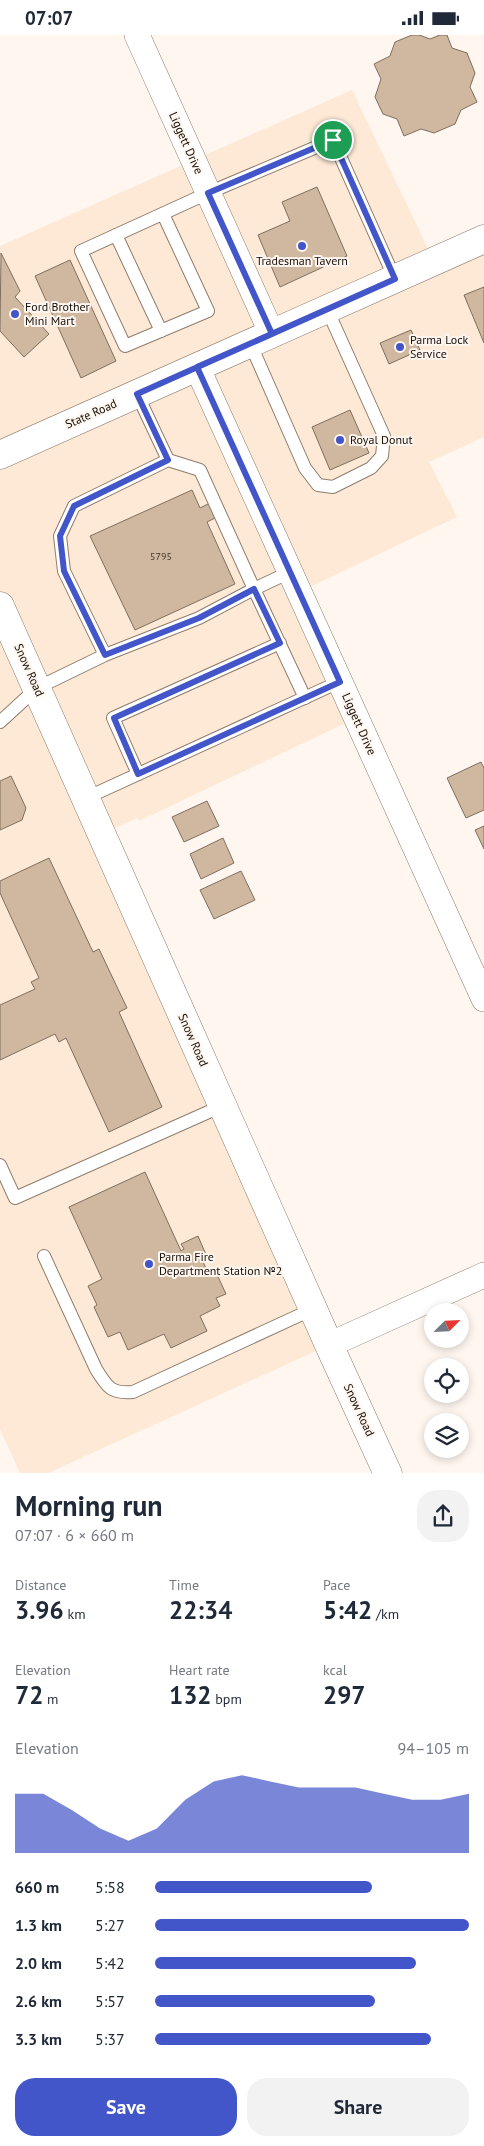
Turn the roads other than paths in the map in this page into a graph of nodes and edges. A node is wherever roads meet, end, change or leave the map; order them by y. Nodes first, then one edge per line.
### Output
1 (137, 35) edge
2 (208, 193) junction
3 (163, 214) junction
4 (116, 235) junction
5 (484, 239) edge
6 (395, 279) junction
7 (327, 309) junction
8 (161, 331) junction
9 (261, 339) junction
10 (197, 367) junction
11 (137, 394) junction
12 (0, 455) edge
13 (168, 460) junction
14 (290, 572) junction
15 (254, 589) junction
16 (0, 606) edge
17 (280, 643) junction
18 (105, 655) junction
19 (340, 682) junction
20 (37, 688) junction
21 (305, 698) junction
22 (0, 722) edge
23 (138, 774) junction
24 (86, 798) junction
25 (484, 999) edge
26 (222, 1107) junction
27 (0, 1165) edge
28 (44, 1256) dead end
29 (484, 1275) edge
30 (313, 1309) junction
31 (328, 1345) junction
32 (388, 1473) edge

1 - 2 street, Liggett Drive
2 - 3 lane
2 - 6 lane
2 - 9 street, Liggett Drive
3 - 4 lane
3 - 8 lane
4 - 8 lane
4 - 8 lane
5 - 6 main road, State Road
6 - 7 main road, State Road
7 - 9 main road, State Road
7 - 9 lane
9 - 10 main road, State Road
10 - 11 main road, State Road
10 - 14 street, Liggett Drive
11 - 12 main road, State Road
11 - 13 lane
13 - 15 lane
13 - 18 lane
14 - 15 lane
14 - 19 street, Liggett Drive
15 - 17 lane
15 - 18 lane
16 - 20 main road, Snow Road
17 - 21 lane
17 - 23 lane
18 - 20 lane
19 - 21 lane
19 - 25 street, Liggett Drive
20 - 22 lane
20 - 24 main road, Snow Road
21 - 23 lane
23 - 24 lane
24 - 26 main road, Snow Road
26 - 27 lane
26 - 30 main road, Snow Road
28 - 30 lane
29 - 31 street
30 - 31 main road, Snow Road
31 - 32 main road, Snow Road

